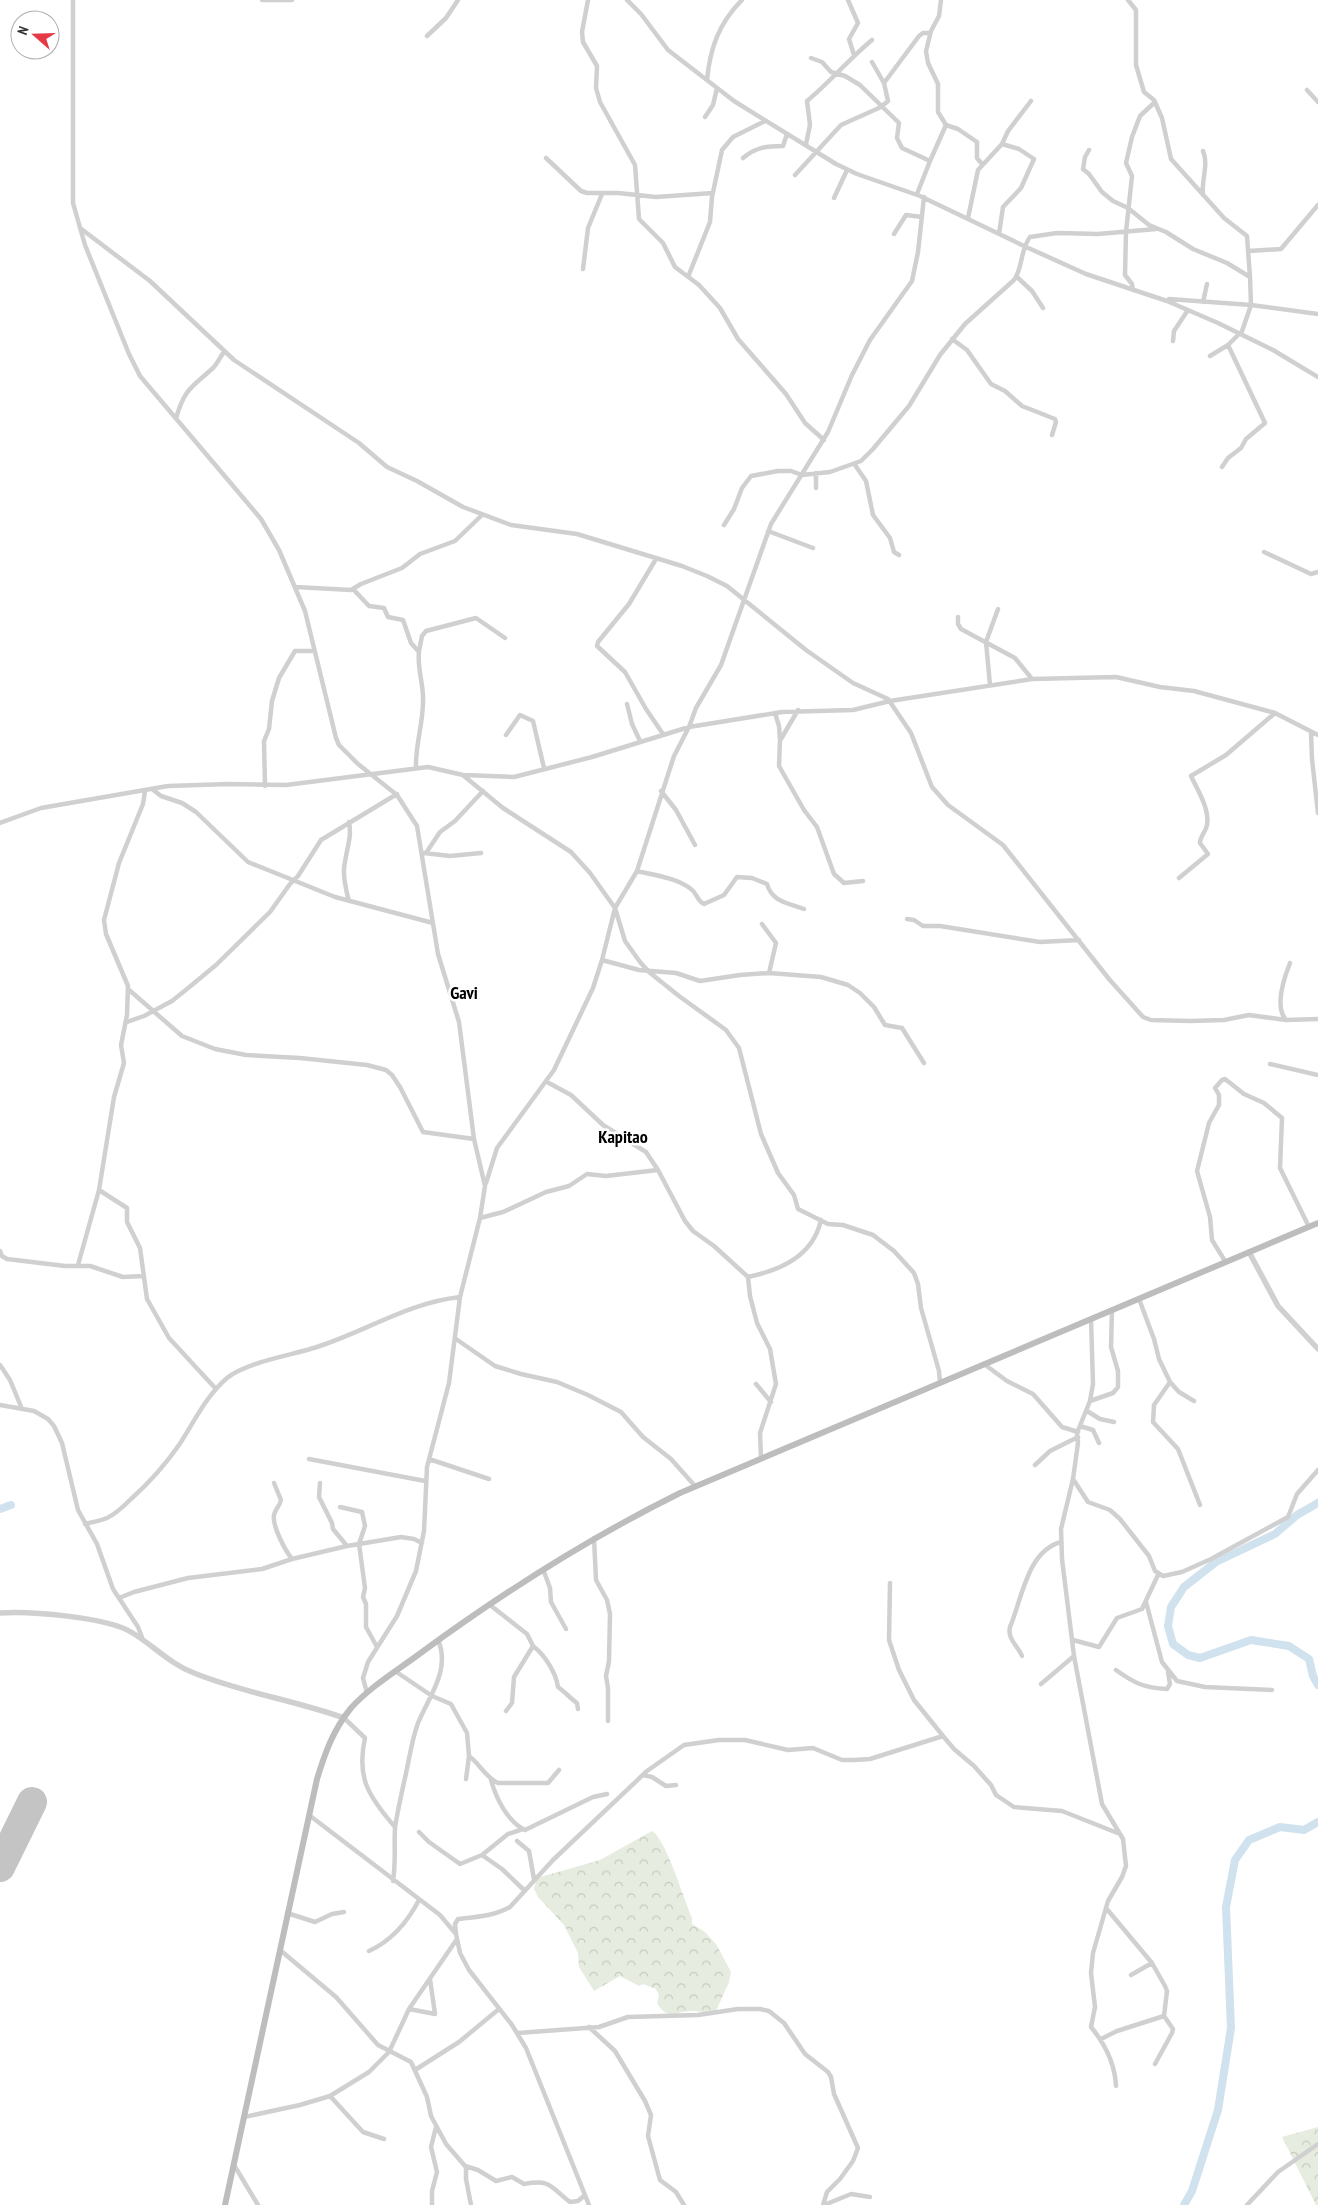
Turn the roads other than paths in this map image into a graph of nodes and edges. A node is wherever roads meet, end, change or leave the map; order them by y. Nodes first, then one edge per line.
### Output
1 (73, 0) edge
2 (262, 0) edge
3 (292, 0) edge
4 (450, 0) edge
5 (588, 0) edge
6 (627, 0) edge
7 (742, 0) edge
8 (848, 0) edge
9 (941, 0) edge
10 (1128, 0) edge
11 (457, 2) edge
12 (930, 33) junction
13 (427, 36) dead end
14 (872, 40) dead end
15 (854, 55) junction
16 (811, 58) dead end
17 (872, 62) dead end
18 (837, 75) junction
19 (707, 80) junction
20 (884, 83) junction
21 (717, 88) junction
22 (1307, 90) dead end
23 (1031, 101) dead end
24 (1155, 102) junction
25 (1318, 102) edge
26 (881, 107) junction
27 (705, 117) dead end
28 (765, 121) junction
29 (946, 125) junction
30 (787, 134) junction
31 (806, 144) junction
32 (1002, 144) junction
33 (816, 150) junction
34 (1089, 150) dead end
35 (1203, 151) dead end
36 (546, 158) dead end
37 (743, 158) dead end
38 (930, 161) junction
39 (982, 164) junction
40 (847, 170) junction
41 (795, 175) dead end
42 (713, 193) junction
43 (602, 194) junction
44 (917, 194) junction
45 (637, 196) junction
46 (1203, 196) junction
47 (924, 197) junction
48 (834, 198) dead end
49 (1318, 205) edge
50 (1128, 208) junction
51 (922, 217) junction
52 (968, 218) junction
53 (79, 227) junction
54 (1156, 229) junction
55 (1126, 232) junction
56 (894, 234) dead end
57 (999, 234) junction
58 (1024, 246) junction
59 (1249, 251) junction
60 (584, 269) dead end
61 (1017, 276) junction
62 (688, 277) junction
63 (1250, 277) junction
64 (1206, 284) dead end
65 (1133, 290) junction
66 (1162, 299) junction
67 (1203, 302) junction
68 (1251, 306) junction
69 (1044, 308) dead end
70 (1188, 310) junction
71 (1318, 314) edge
72 (1240, 333) junction
73 (952, 339) junction
74 (1173, 341) dead end
75 (1228, 345) junction
76 (224, 352) junction
77 (1210, 356) dead end
78 (1318, 377) edge
79 (176, 418) junction
80 (1052, 435) dead end
81 (824, 440) junction
82 (855, 465) junction
83 (1222, 467) dead end
84 (816, 472) junction
85 (802, 475) junction
86 (816, 488) dead end
87 (482, 515) junction
88 (724, 525) dead end
89 (768, 531) junction
90 (814, 548) dead end
91 (1264, 552) dead end
92 (899, 556) dead end
93 (656, 558) junction
94 (1318, 572) edge
95 (296, 587) junction
96 (353, 589) junction
97 (744, 599) junction
98 (998, 609) dead end
99 (958, 617) dead end
100 (505, 638) dead end
101 (986, 642) junction
102 (314, 651) junction
103 (419, 651) junction
104 (1032, 679) junction
105 (990, 685) junction
106 (890, 701) junction
107 (627, 704) dead end
108 (798, 710) junction
109 (775, 713) junction
110 (1275, 713) junction
111 (689, 727) junction
112 (1311, 732) junction
113 (664, 734) junction
114 (506, 735) dead end
115 (1318, 735) edge
116 (780, 740) junction
117 (640, 741) junction
118 (416, 768) junction
119 (544, 768) junction
120 (372, 775) junction
121 (463, 775) junction
122 (265, 786) junction
123 (152, 790) junction
124 (145, 791) junction
125 (483, 791) junction
126 (662, 791) junction
127 (397, 794) junction
128 (1318, 812) edge
129 (349, 822) junction
130 (0, 823) edge
131 (695, 845) dead end
132 (424, 853) junction
133 (481, 854) dead end
134 (637, 871) junction
135 (1179, 878) dead end
136 (294, 880) junction
137 (863, 882) dead end
138 (349, 901) junction
139 (615, 908) junction
140 (804, 909) dead end
141 (907, 919) dead end
142 (433, 923) junction
143 (762, 924) dead end
144 (1079, 940) junction
145 (602, 960) junction
146 (1290, 963) dead end
147 (649, 972) junction
148 (769, 973) junction
149 (128, 989) junction
150 (154, 1010) junction
151 (1318, 1019) edge
152 (1286, 1020) junction
153 (127, 1022) junction
154 (924, 1064) dead end
155 (1270, 1064) dead end
156 (1318, 1075) edge
157 (547, 1082) junction
158 (474, 1139) junction
159 (658, 1170) junction
160 (485, 1186) junction
161 (98, 1190) junction
162 (480, 1218) junction
163 (821, 1220) junction
164 (1318, 1223) edge
165 (828, 1224) junction
166 (1309, 1227) junction
167 (819, 1230) junction
168 (0, 1251) edge
169 (1249, 1252) junction
170 (1225, 1261) junction
171 (78, 1266) junction
172 (143, 1276) junction
173 (748, 1276) junction
174 (460, 1297) junction
175 (1139, 1299) junction
176 (1112, 1310) junction
177 (1091, 1319) junction
178 (456, 1339) junction
179 (1318, 1349) edge
180 (984, 1364) junction
181 (0, 1365) edge
182 (1170, 1382) junction
183 (940, 1383) junction
184 (756, 1384) dead end
185 (216, 1389) junction
186 (1194, 1401) dead end
187 (771, 1402) junction
188 (1090, 1402) junction
189 (0, 1405) edge
190 (22, 1409) junction
191 (1087, 1411) junction
192 (1114, 1422) dead end
193 (1080, 1426) junction
194 (1078, 1434) junction
195 (1099, 1443) dead end
196 (760, 1458) junction
197 (428, 1459) junction
198 (309, 1460) dead end
199 (1035, 1465) dead end
200 (1318, 1470) edge
201 (1073, 1478) junction
202 (489, 1480) dead end
203 (425, 1481) junction
204 (274, 1483) dead end
205 (320, 1483) dead end
206 (695, 1486) junction
207 (1200, 1505) dead end
208 (340, 1507) dead end
209 (85, 1524) junction
210 (594, 1537) junction
211 (422, 1542) junction
212 (1061, 1542) junction
213 (359, 1544) junction
214 (347, 1546) junction
215 (292, 1559) junction
216 (543, 1568) junction
217 (1158, 1575) junction
218 (890, 1583) dead end
219 (118, 1598) junction
220 (1146, 1602) junction
221 (490, 1605) junction
222 (0, 1613) edge
223 (566, 1629) dead end
224 (438, 1640) junction
225 (1073, 1640) junction
226 (144, 1641) junction
227 (533, 1646) junction
228 (377, 1647) junction
229 (1022, 1656) dead end
230 (1074, 1656) junction
231 (1116, 1670) dead end
232 (395, 1671) junction
233 (1168, 1672) junction
234 (1041, 1684) dead end
235 (1272, 1690) dead end
236 (367, 1693) junction
237 (432, 1696) junction
238 (578, 1710) dead end
239 (506, 1711) dead end
240 (344, 1718) junction
241 (608, 1721) dead end
242 (943, 1736) junction
243 (469, 1756) junction
244 (560, 1770) dead end
245 (642, 1775) junction
246 (466, 1779) dead end
247 (491, 1780) junction
248 (676, 1785) dead end
249 (607, 1794) dead end
250 (309, 1815) junction
251 (395, 1827) junction
252 (523, 1829) junction
253 (419, 1832) dead end
254 (1120, 1834) junction
255 (517, 1841) dead end
256 (482, 1855) junction
257 (534, 1879) junction
258 (393, 1881) junction
259 (525, 1891) junction
260 (419, 1900) junction
261 (1106, 1908) junction
262 (344, 1912) dead end
263 (287, 1914) junction
264 (457, 1937) junction
265 (280, 1950) junction
266 (369, 1951) dead end
267 (1152, 1963) junction
268 (1131, 1976) dead end
269 (430, 1979) junction
270 (409, 2009) junction
271 (499, 2009) junction
272 (1164, 2016) junction
273 (589, 2027) junction
274 (518, 2033) junction
275 (1101, 2039) junction
276 (389, 2052) junction
277 (1155, 2064) dead end
278 (415, 2070) junction
279 (1116, 2086) dead end
280 (330, 2096) junction
281 (244, 2117) junction
282 (436, 2127) junction
283 (384, 2139) dead end
284 (1318, 2144) edge
285 (234, 2165) junction
286 (466, 2166) junction
287 (585, 2195) junction
288 (870, 2197) dead end
289 (225, 2205) edge
290 (258, 2205) edge
291 (432, 2205) edge
292 (471, 2205) edge
293 (590, 2205) edge
294 (684, 2205) edge
295 (823, 2205) edge
296 (1247, 2205) edge

1 - 53 street
2 - 3 street
4 - 11 street
5 - 45 street
6 - 19 street
7 - 19 street
8 - 15 street
9 - 12 street
10 - 24 street
11 - 13 street
12 - 20 street
12 - 29 street
14 - 15 street
15 - 18 street
16 - 18 street
17 - 20 street
18 - 26 street
18 - 31 street
19 - 21 street
20 - 26 street
21 - 27 street
21 - 28 street
22 - 25 street
23 - 32 street
24 - 46 street
24 - 50 street
26 - 33 street
26 - 38 street
28 - 30 street
28 - 42 street
29 - 38 street
29 - 39 street
30 - 31 street
30 - 37 street
31 - 33 street
32 - 39 street
32 - 57 street
33 - 40 street
33 - 41 street
34 - 50 street
35 - 46 street
36 - 43 street
38 - 44 street
39 - 52 street
40 - 44 street
40 - 48 street
42 - 45 street
42 - 62 street
43 - 45 street
43 - 60 street
44 - 47 street
45 - 62 street
46 - 59 street
47 - 51 street
47 - 52 street
49 - 59 street
50 - 54 street
50 - 55 street
51 - 56 street
51 - 81 street
52 - 57 street
53 - 76 street
53 - 79 street
54 - 55 street
54 - 63 street
55 - 58 street
55 - 65 street
57 - 58 street
58 - 61 street
58 - 65 street
59 - 63 street
61 - 69 street
61 - 73 street
62 - 81 street
63 - 68 street
64 - 67 street
65 - 66 street
66 - 67 street
66 - 70 street
67 - 68 street
68 - 71 street
68 - 72 street
70 - 72 street
70 - 74 street
72 - 75 street
72 - 78 street
73 - 80 street
73 - 82 street
75 - 77 street
75 - 83 street
76 - 79 street
76 - 87 street
79 - 95 street
81 - 85 street
82 - 84 street
82 - 92 street
84 - 85 street
84 - 86 street
85 - 88 street
85 - 89 street
87 - 93 street
87 - 96 street
89 - 90 street
89 - 97 street
91 - 94 street
93 - 97 street
93 - 113 street
95 - 96 street
95 - 102 street
96 - 103 street
97 - 106 street
97 - 111 street
98 - 101 street
99 - 101 street
100 - 103 street
101 - 104 street
101 - 105 street
102 - 120 street
102 - 122 street
103 - 118 street
104 - 105 street
104 - 110 street
105 - 106 street
106 - 108 street
106 - 144 street
107 - 117 street
108 - 109 street
108 - 116 street
109 - 111 street
109 - 116 street
110 - 112 street
110 - 135 street
111 - 113 street
111 - 126 street
112 - 115 street
112 - 128 street
113 - 117 street
114 - 119 street
116 - 137 street
117 - 119 street
118 - 120 street
118 - 121 street
119 - 121 street
120 - 122 street
120 - 127 street
121 - 125 street
122 - 123 street
123 - 124 street
123 - 136 street
124 - 130 street
124 - 149 street
125 - 132 street
125 - 139 street
126 - 131 street
126 - 134 street
127 - 129 street
127 - 132 street
129 - 136 street
129 - 138 street
132 - 133 street
132 - 142 street
134 - 139 street
134 - 140 street
136 - 138 street
136 - 150 street
138 - 142 street
139 - 145 street
139 - 147 street
141 - 144 street
142 - 158 street
143 - 148 street
144 - 152 street
145 - 147 street
145 - 157 street
146 - 152 street
147 - 148 street
147 - 163 street
148 - 154 street
149 - 150 street
149 - 153 street
150 - 153 street
150 - 158 street
151 - 152 street
153 - 161 street
155 - 156 street
157 - 159 street
157 - 160 street
158 - 160 street
159 - 162 street
159 - 173 street
160 - 162 street
161 - 171 street
161 - 172 street
162 - 174 street
163 - 165 street
163 - 167 street
164 - 166 main road
165 - 167 street
165 - 183 street
166 - 169 main road
166 - 170 street
167 - 173 street
168 - 171 street
169 - 170 main road
169 - 179 street
170 - 175 main road
171 - 172 street
172 - 185 street
173 - 187 street
174 - 178 street
174 - 185 street
175 - 176 main road
175 - 182 street
176 - 177 main road
176 - 188 street
177 - 180 main road
177 - 188 street
178 - 197 street
178 - 206 street
180 - 183 main road
180 - 194 street
181 - 190 street
182 - 186 street
182 - 207 street
183 - 196 main road
184 - 187 street
185 - 209 street
187 - 196 street
188 - 191 street
189 - 190 street
190 - 209 street
191 - 192 street
191 - 193 street
193 - 194 street
193 - 195 street
194 - 199 street
194 - 201 street
196 - 206 main road
197 - 202 street
197 - 203 street
198 - 203 street
200 - 217 street
201 - 212 street
201 - 217 street
203 - 211 street
204 - 215 street
205 - 214 street
206 - 210 main road
208 - 213 street
209 - 219 street
210 - 216 main road
210 - 241 street
211 - 213 street
211 - 228 street
212 - 225 street
212 - 229 street
213 - 214 street
213 - 228 street
214 - 215 street
215 - 219 street
216 - 221 main road
216 - 223 street
217 - 220 street
218 - 242 street
219 - 226 street
220 - 225 street
220 - 233 street
221 - 224 main road
221 - 227 street
222 - 226 street
224 - 232 main road
224 - 237 street
225 - 230 street
226 - 240 street
227 - 238 street
227 - 239 street
228 - 236 street
230 - 234 street
230 - 254 street
231 - 233 street
232 - 236 main road
232 - 237 street
233 - 235 street
236 - 240 main road
237 - 243 street
237 - 251 street
240 - 250 main road
240 - 251 street
242 - 245 street
242 - 254 street
243 - 246 street
243 - 247 street
244 - 247 street
245 - 248 street
245 - 257 street
247 - 252 street
249 - 252 street
250 - 258 street
250 - 263 main road
251 - 258 street
252 - 256 street
253 - 256 street
254 - 261 street
255 - 257 street
256 - 259 street
257 - 259 street
258 - 260 street
259 - 264 street
260 - 264 street
260 - 266 street
261 - 267 street
261 - 275 street
262 - 263 street
263 - 265 main road
264 - 269 street
264 - 271 street
265 - 276 street
265 - 281 main road
267 - 268 street
267 - 272 street
269 - 270 street
269 - 270 street
270 - 276 street
271 - 274 street
271 - 278 street
272 - 275 street
272 - 277 street
273 - 274 street
273 - 294 street
273 - 295 street
274 - 287 street
275 - 279 street
276 - 278 street
276 - 280 street
278 - 282 street
280 - 281 street
280 - 283 street
281 - 285 main road
282 - 286 street
282 - 291 street
284 - 296 street
285 - 289 main road
285 - 290 street
286 - 287 street
286 - 292 street
287 - 293 street
288 - 295 street

